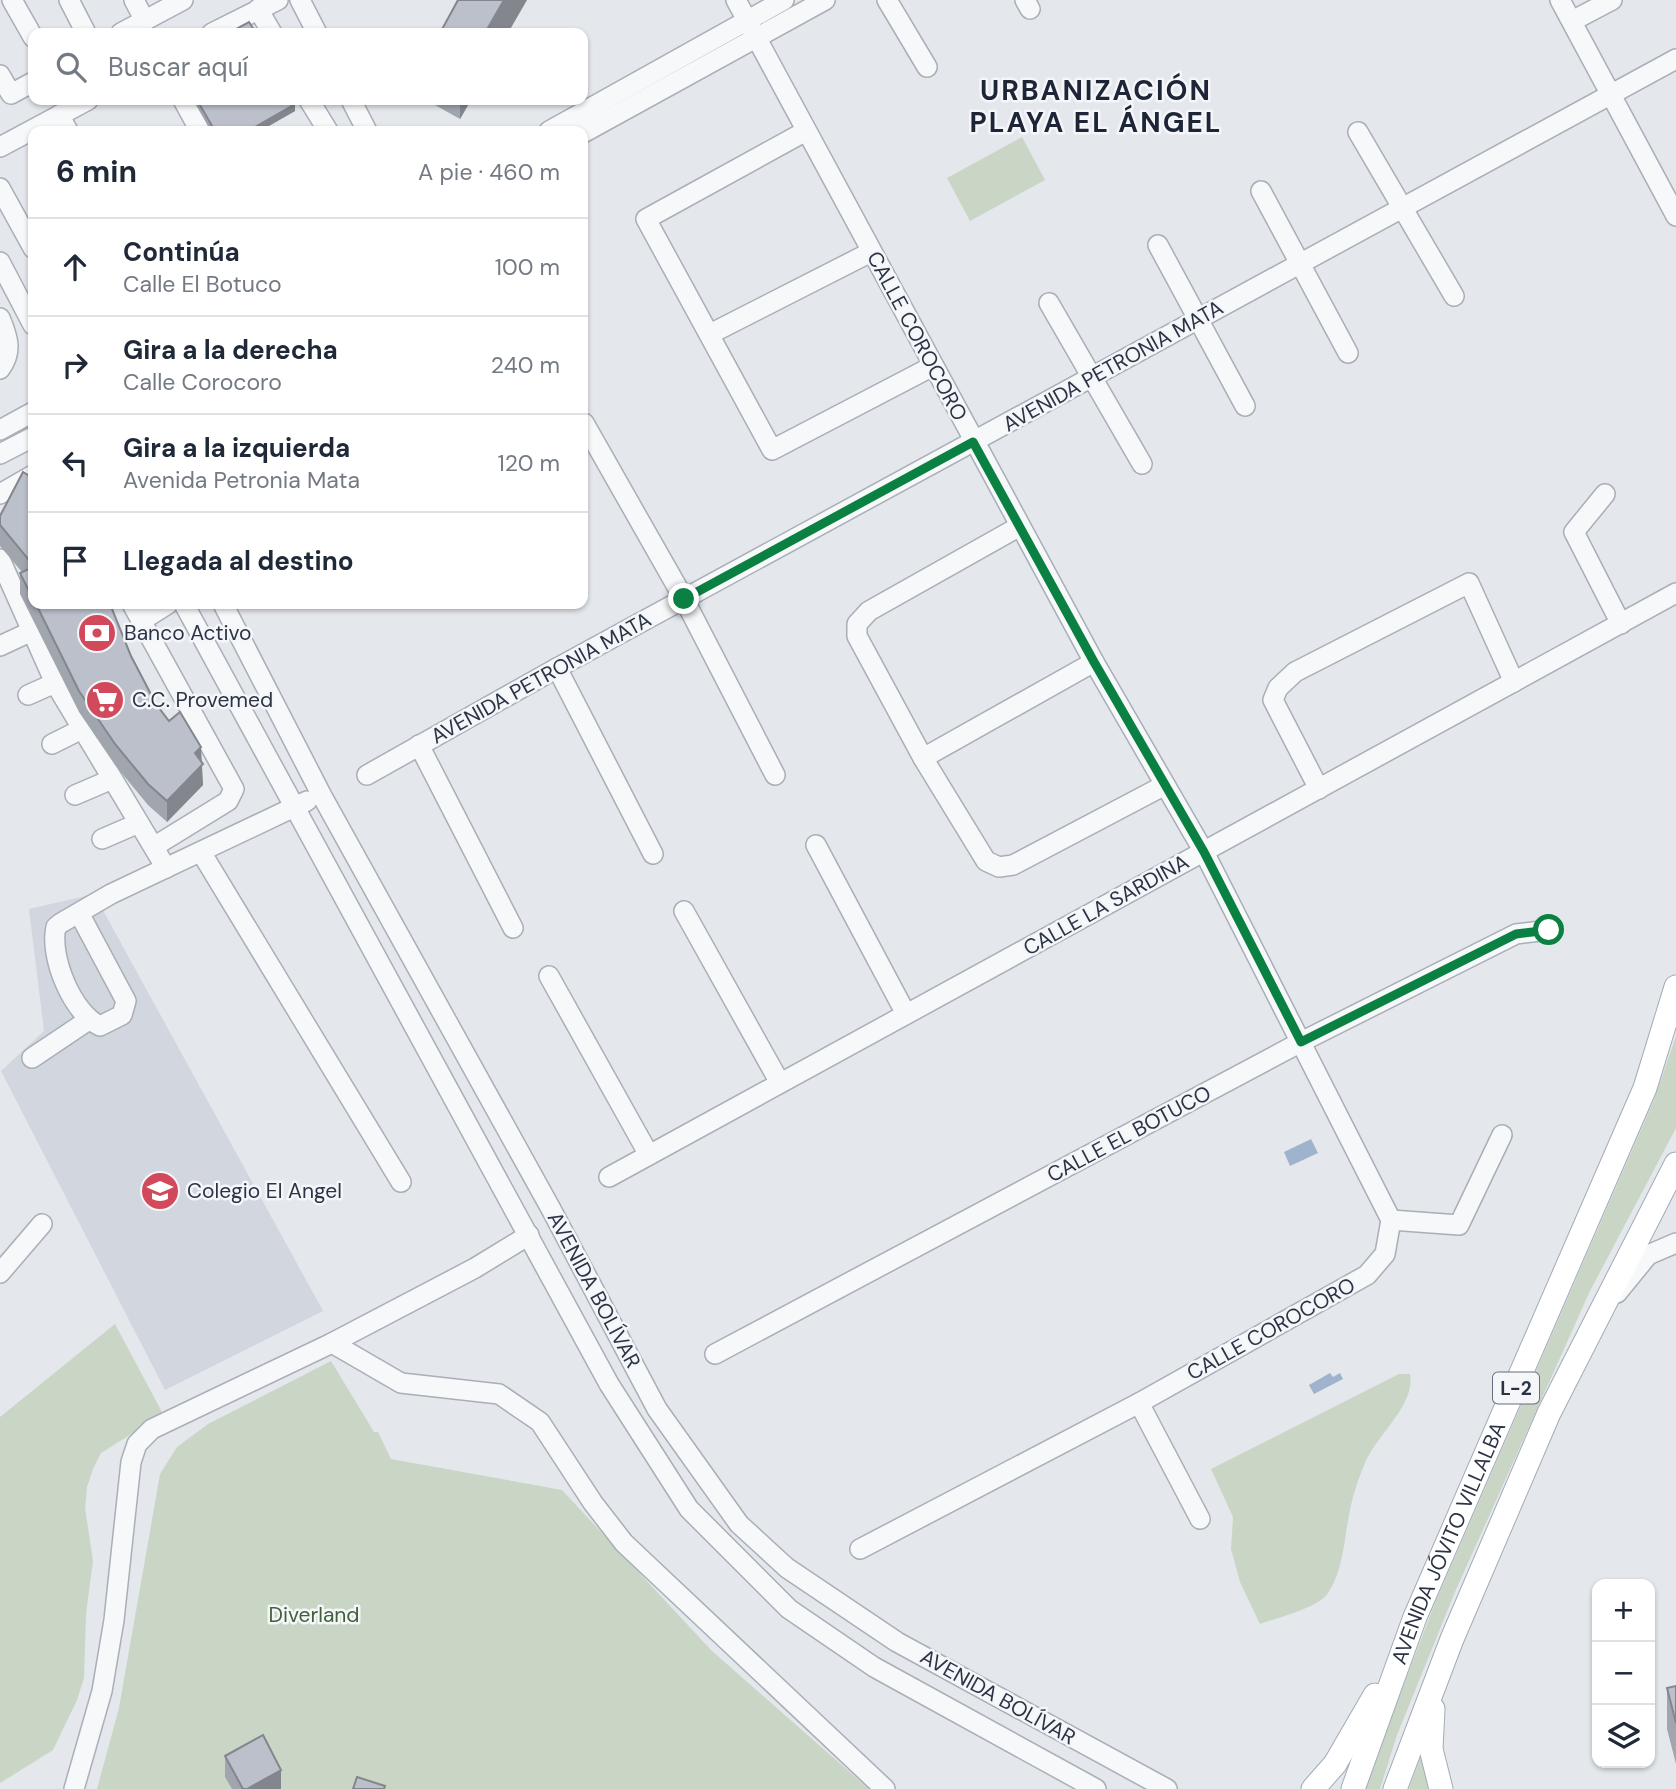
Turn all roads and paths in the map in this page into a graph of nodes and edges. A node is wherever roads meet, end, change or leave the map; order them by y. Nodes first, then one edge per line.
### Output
1 (12, 0) edge
2 (69, 0) edge
3 (134, 0) edge
4 (183, 0) edge
5 (278, 0) edge
6 (300, 0) edge
7 (736, 0) edge
8 (784, 0) edge
9 (825, 0) edge
10 (887, 0) edge
11 (1560, 0) edge
12 (1612, 0) edge
13 (258, 9) junction
14 (145, 20) junction
15 (1572, 21) junction
16 (28, 28) edge
17 (83, 28) edge
18 (130, 28) edge
19 (222, 28) edge
20 (269, 28) edge
21 (314, 28) edge
22 (751, 29) junction
23 (1676, 59) edge
24 (927, 66) dead end
25 (0, 75) edge
26 (28, 85) edge
27 (1612, 94) junction
28 (83, 105) edge
29 (186, 105) edge
30 (312, 105) edge
31 (354, 105) edge
32 (64, 123) edge
33 (197, 126) edge
34 (325, 126) edge
35 (364, 126) edge
36 (559, 126) edge
37 (588, 130) edge
38 (806, 131) junction
39 (1358, 132) dead end
40 (28, 136) edge
41 (0, 147) edge
42 (0, 188) edge
43 (1261, 191) dead end
44 (1403, 208) junction
45 (1676, 216) edge
46 (28, 239) edge
47 (1157, 246) dead end
48 (871, 252) junction
49 (0, 262) edge
50 (1300, 264) junction
51 (1454, 296) dead end
52 (1049, 303) dead end
53 (28, 315) edge
54 (0, 318) edge
55 (1198, 319) junction
56 (710, 334) junction
57 (1348, 354) dead end
58 (933, 366) junction
59 (0, 369) edge
60 (1092, 377) junction
61 (1245, 406) dead end
62 (28, 415) edge
63 (0, 430) edge
64 (588, 430) edge
65 (28, 440) edge
66 (973, 442) junction
67 (0, 454) edge
68 (1142, 464) dead end
69 (28, 478) edge
70 (0, 494) edge
71 (1605, 494) dead end
72 (1020, 526) junction
73 (0, 559) edge
74 (7, 592) edge
75 (1676, 593) edge
76 (684, 599) junction
77 (187, 609) edge
78 (226, 609) edge
79 (136, 612) edge
80 (1621, 624) junction
81 (32, 631) junction
82 (0, 646) edge
83 (1094, 662) junction
84 (557, 668) junction
85 (1514, 682) junction
86 (55, 683) junction
87 (28, 695) dead end
88 (82, 729) junction
89 (52, 744) dead end
90 (419, 745) junction
91 (923, 758) junction
92 (367, 775) dead end
93 (775, 775) dead end
94 (110, 780) junction
95 (1166, 785) junction
96 (1319, 789) junction
97 (75, 795) dead end
98 (322, 796) junction
99 (296, 805) junction
100 (139, 823) junction
101 (102, 839) dead end
102 (816, 845) dead end
103 (155, 846) junction
104 (201, 852) junction
105 (1204, 852) junction
106 (653, 854) dead end
107 (166, 868) junction
108 (684, 911) dead end
109 (79, 913) junction
110 (513, 928) dead end
111 (1549, 930) dead end
112 (549, 976) dead end
113 (1676, 987) edge
114 (906, 1014) junction
115 (88, 1021) junction
116 (1301, 1042) junction
117 (32, 1058) dead end
118 (780, 1083) junction
119 (1502, 1135) dead end
120 (649, 1155) junction
121 (1676, 1164) edge
122 (609, 1177) dead end
123 (401, 1182) dead end
124 (1391, 1220) junction
125 (42, 1224) dead end
126 (529, 1235) junction
127 (1676, 1243) edge
128 (0, 1273) edge
129 (1592, 1324) junction
130 (332, 1343) junction
131 (715, 1354) dead end
132 (1139, 1403) junction
133 (1200, 1519) dead end
134 (860, 1549) dead end
135 (1415, 1617) junction
136 (1435, 1683) junction
137 (74, 1789) edge
138 (884, 1789) edge
139 (1096, 1789) edge
140 (1167, 1789) edge
141 (1312, 1789) edge
142 (1353, 1789) edge
143 (1395, 1789) edge
144 (1441, 1789) edge

1 - 16 street
2 - 17 street
3 - 14 street
4 - 14 street
5 - 13 street
6 - 21 street
7 - 22 street, CALLE COROCORO
8 - 22 street
9 - 22 street
10 - 24 street
11 - 15 street
12 - 15 street
13 - 19 street
13 - 20 street
14 - 18 street
15 - 27 street
22 - 36 street
22 - 37 street
22 - 38 street, CALLE COROCORO
23 - 27 street, AVENIDA PETRONIA MATA
25 - 26 street
27 - 44 street, AVENIDA PETRONIA MATA
27 - 45 street
28 - 32 street
29 - 33 street
30 - 34 street
31 - 35 street
38 - 48 street, CALLE COROCORO
38 - 56 street
39 - 44 street
40 - 41 street
42 - 46 street
43 - 50 street
44 - 50 street, AVENIDA PETRONIA MATA
44 - 51 street
47 - 55 street
48 - 56 street
48 - 58 street, CALLE COROCORO
49 - 53 street
50 - 55 street, AVENIDA PETRONIA MATA
50 - 57 street
52 - 60 street
54 - 59 street
55 - 60 street, AVENIDA PETRONIA MATA
55 - 61 street
56 - 58 street
58 - 66 street, CALLE COROCORO
60 - 66 street, AVENIDA PETRONIA MATA
60 - 68 street
62 - 63 street
64 - 76 street
65 - 67 street
66 - 72 street, CALLE COROCORO
66 - 76 street, AVENIDA PETRONIA MATA
69 - 70 street
71 - 80 street
72 - 83 street, CALLE COROCORO
72 - 91 street
73 - 74 street
74 - 81 street
75 - 80 street, CALLE LA SARDINA
76 - 84 street, AVENIDA PETRONIA MATA
76 - 93 street
77 - 99 street, AVENIDA BOLÍVAR
78 - 98 street, AVENIDA BOLÍVAR
79 - 103 street
80 - 85 street, CALLE LA SARDINA
81 - 82 street
81 - 86 street
83 - 91 street
83 - 95 street, CALLE COROCORO
84 - 90 street, AVENIDA PETRONIA MATA
84 - 106 street
85 - 96 street, CALLE LA SARDINA
85 - 96 street
86 - 87 street
86 - 88 street
88 - 89 street
88 - 94 street
90 - 92 street, AVENIDA PETRONIA MATA
90 - 110 street
91 - 95 street
94 - 97 street
94 - 100 street
95 - 105 street, CALLE COROCORO
96 - 105 street, CALLE LA SARDINA
98 - 99 street
98 - 140 street, AVENIDA BOLÍVAR
99 - 104 street
99 - 126 street, AVENIDA BOLÍVAR
100 - 101 street
100 - 103 street
102 - 114 street
103 - 107 street
104 - 107 street
104 - 123 street
105 - 114 street, CALLE LA SARDINA
105 - 116 street, CALLE COROCORO
107 - 109 street
108 - 118 street
109 - 115 street
109 - 115 street
111 - 116 street, CALLE EL BOTUCO
112 - 120 street
113 - 135 main road, AVENIDA JÓVITO VILLALBA / L-2
114 - 118 street, CALLE LA SARDINA
115 - 117 street
116 - 124 street, CALLE COROCORO
116 - 131 street, CALLE EL BOTUCO
118 - 120 street, CALLE LA SARDINA
119 - 124 street
120 - 122 street, CALLE LA SARDINA
121 - 129 main road, AVENIDA JÓVITO VILLALBA / L-2
124 - 132 street, CALLE COROCORO
125 - 128 street
126 - 130 street
126 - 139 street, AVENIDA BOLÍVAR
127 - 129 street
129 - 136 main road, AVENIDA JÓVITO VILLALBA / L-2
130 - 137 street
130 - 138 street
132 - 133 street
132 - 134 street, CALLE COROCORO
135 - 141 main road, L-2
135 - 142 main road, AVENIDA JÓVITO VILLALBA / L-2
136 - 143 main road, AVENIDA JÓVITO VILLALBA / L-2
136 - 144 main road, L-2

